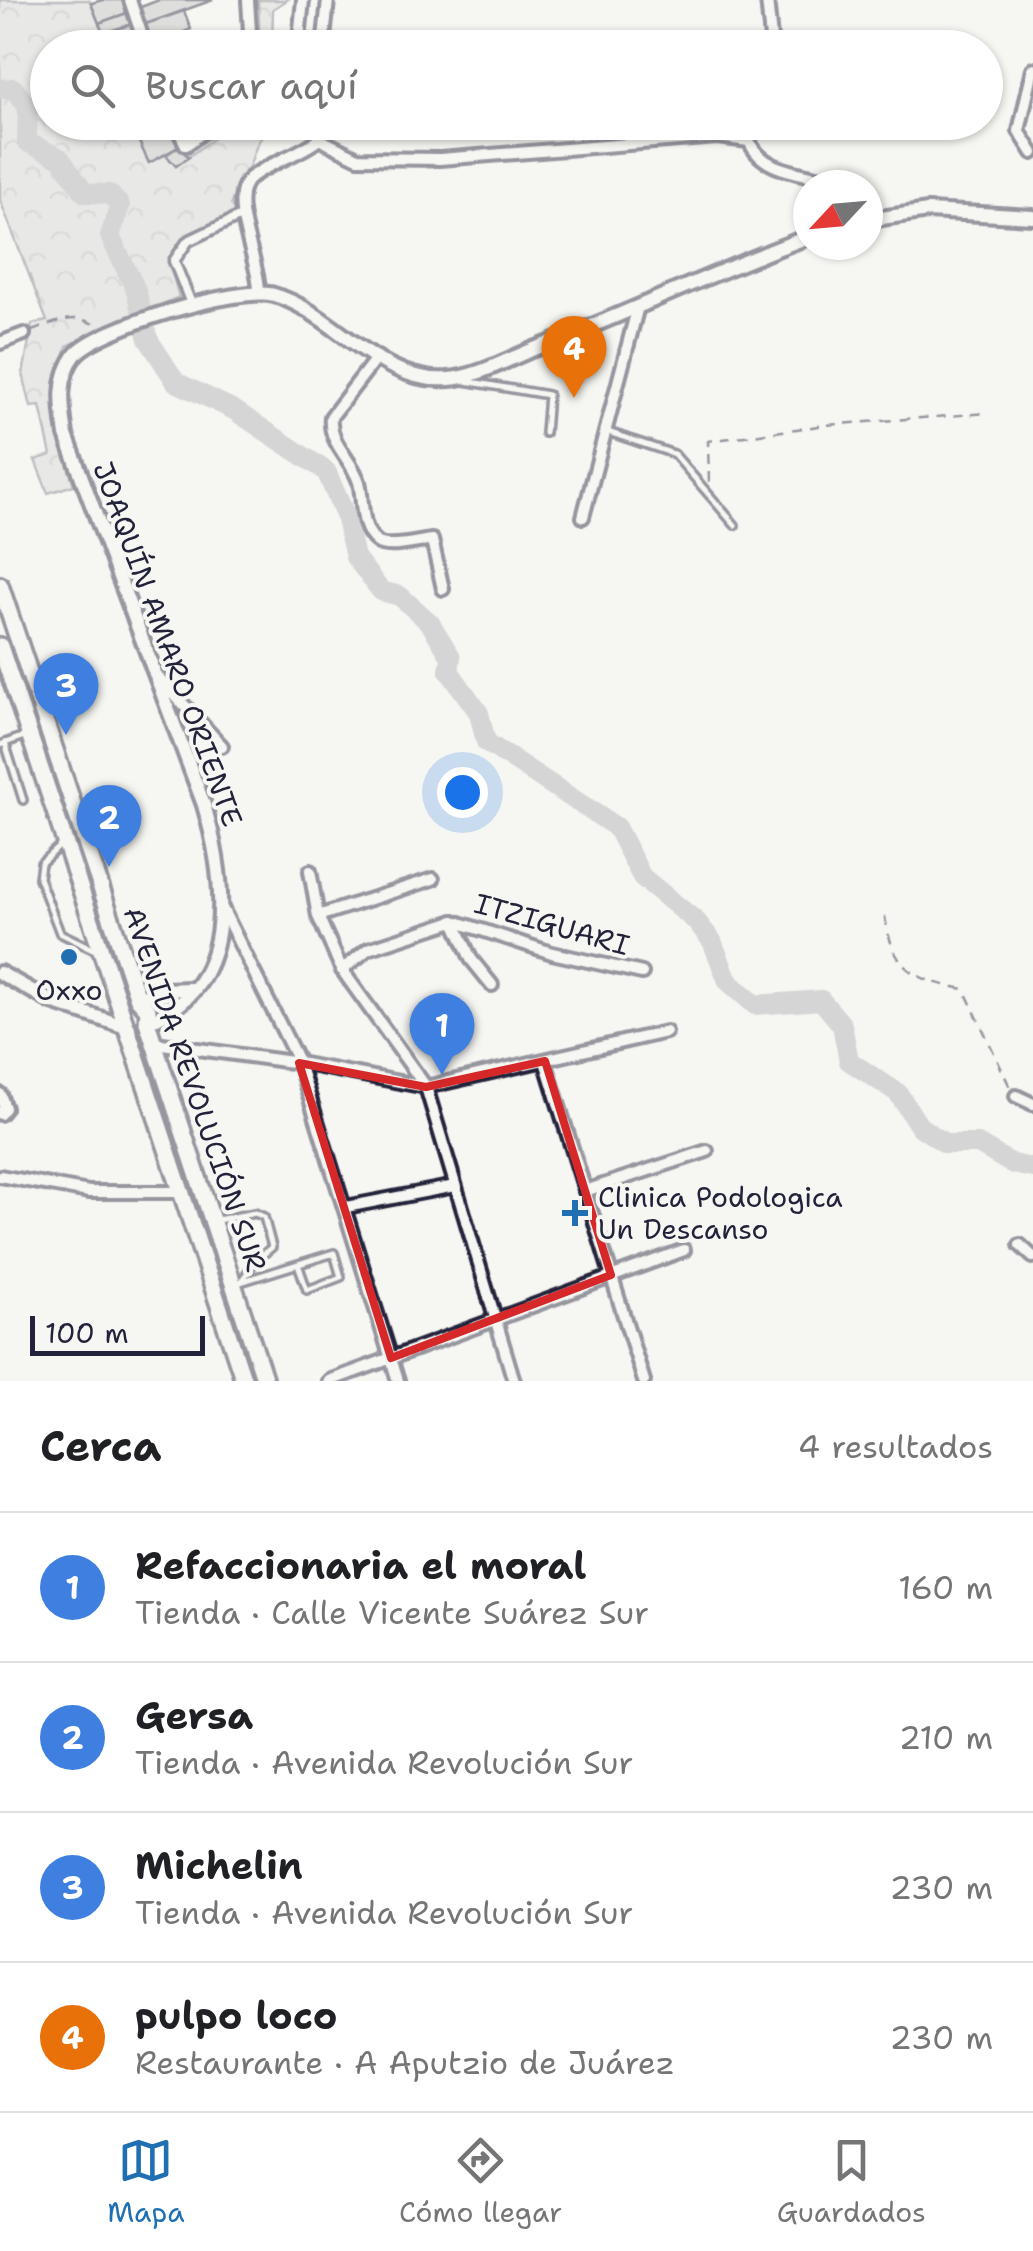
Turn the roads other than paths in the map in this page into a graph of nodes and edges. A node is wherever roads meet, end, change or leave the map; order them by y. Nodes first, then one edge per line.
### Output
1 (130, 0) edge
2 (248, 0) edge
3 (303, 0) edge
4 (328, 0) edge
5 (767, 0) edge
6 (140, 30) edge
7 (249, 30) edge
8 (300, 30) edge
9 (326, 30) edge
10 (770, 30) edge
11 (1033, 70) edge
12 (318, 140) edge
13 (322, 140) edge
14 (681, 140) edge
15 (749, 140) edge
16 (1029, 150) edge
17 (793, 172) edge
18 (241, 216) junction
19 (1033, 217) edge
20 (883, 218) edge
21 (793, 243) edge
22 (259, 292) junction
23 (188, 307) junction
24 (637, 310) junction
25 (24, 334) road end
26 (0, 343) edge
27 (378, 357) junction
28 (452, 379) junction
29 (605, 431) junction
30 (545, 434) dead end
31 (583, 517) dead end
32 (735, 525) dead end
33 (0, 585) edge
34 (443, 588) dead end
35 (0, 646) edge
36 (157, 675) junction
37 (30, 734) junction
38 (3, 744) edge
39 (222, 746) dead end
40 (22, 800) dead end
41 (66, 840) junction
42 (310, 870) dead end
43 (432, 879) dead end
44 (222, 908) junction
45 (318, 916) junction
46 (454, 921) junction
47 (105, 955) junction
48 (342, 970) junction
49 (642, 972) dead end
50 (5, 976) edge
51 (492, 985) dead end
52 (191, 990) junction
53 (0, 991) edge
54 (130, 1002) junction
55 (99, 1020) junction
56 (147, 1022) junction
57 (129, 1028) junction
58 (666, 1032) dead end
59 (155, 1043) junction
60 (544, 1061) junction
61 (300, 1062) junction
62 (426, 1087) junction
63 (0, 1094) edge
64 (1016, 1096) road end
65 (1033, 1104) edge
66 (3, 1114) edge
67 (707, 1150) dead end
68 (0, 1176) edge
69 (455, 1186) junction
70 (585, 1191) junction
71 (180, 1192) junction
72 (346, 1207) junction
73 (214, 1220) junction
74 (1020, 1245) dead end
75 (684, 1250) dead end
76 (1033, 1257) edge
77 (298, 1264) junction
78 (612, 1275) junction
79 (238, 1282) junction
80 (495, 1318) junction
81 (391, 1358) junction
82 (244, 1381) edge
83 (265, 1381) edge
84 (329, 1381) edge
85 (398, 1381) edge
86 (514, 1381) edge
87 (644, 1381) edge

1 - 6 street
2 - 7 street
3 - 8 street
4 - 9 street
5 - 10 street
11 - 16 street
12 - 18 street
13 - 14 street
15 - 17 street
18 - 22 street
18 - 23 street
19 - 20 street
21 - 24 street
22 - 23 street
22 - 27 street
23 - 36 street, JOAQUÍN AMARO ORIENTE
24 - 28 street
24 - 29 street
25 - 26 street
27 - 28 street
27 - 34 street
28 - 30 lane
29 - 31 street
29 - 32 lane
33 - 54 main road, AVENIDA REVOLUCIÓN SUR
35 - 37 main road, AVENIDA REVOLUCIÓN SUR
36 - 39 street
36 - 44 street, JOAQUÍN AMARO ORIENTE
37 - 38 lane
37 - 41 main road, AVENIDA REVOLUCIÓN SUR
38 - 40 lane
41 - 47 main road, AVENIDA REVOLUCIÓN SUR
41 - 47 lane
42 - 45 street
43 - 45 street
44 - 52 street, JOAQUÍN AMARO ORIENTE
44 - 61 street
45 - 48 street
46 - 48 street, ITZIGUARI
46 - 49 street, ITZIGUARI
46 - 51 street
47 - 54 main road, AVENIDA REVOLUCIÓN SUR
48 - 62 street
50 - 53 street
50 - 55 street
52 - 54 street
52 - 56 street
54 - 55 street
54 - 56 main road, AVENIDA REVOLUCIÓN SUR
54 - 57 main road, AVENIDA REVOLUCIÓN SUR
55 - 57 street
56 - 57 main road
56 - 59 main road, AVENIDA REVOLUCIÓN SUR
57 - 71 main road, AVENIDA REVOLUCIÓN SUR
58 - 60 street
59 - 61 street
59 - 73 main road, AVENIDA REVOLUCIÓN SUR
60 - 62 street
60 - 70 street
61 - 62 street
61 - 72 street
62 - 69 street
63 - 66 street
64 - 65 street
67 - 70 street
68 - 71 street
69 - 72 street
69 - 80 street
70 - 78 street
71 - 82 main road, AVENIDA REVOLUCIÓN SUR
72 - 81 street
73 - 79 main road, AVENIDA REVOLUCIÓN SUR
73 - 79 lane
74 - 76 street
75 - 78 street
77 - 77 lane
77 - 79 lane
78 - 80 street
78 - 87 street
79 - 83 main road, AVENIDA REVOLUCIÓN SUR
80 - 81 street
80 - 86 street
81 - 84 street
81 - 85 street

